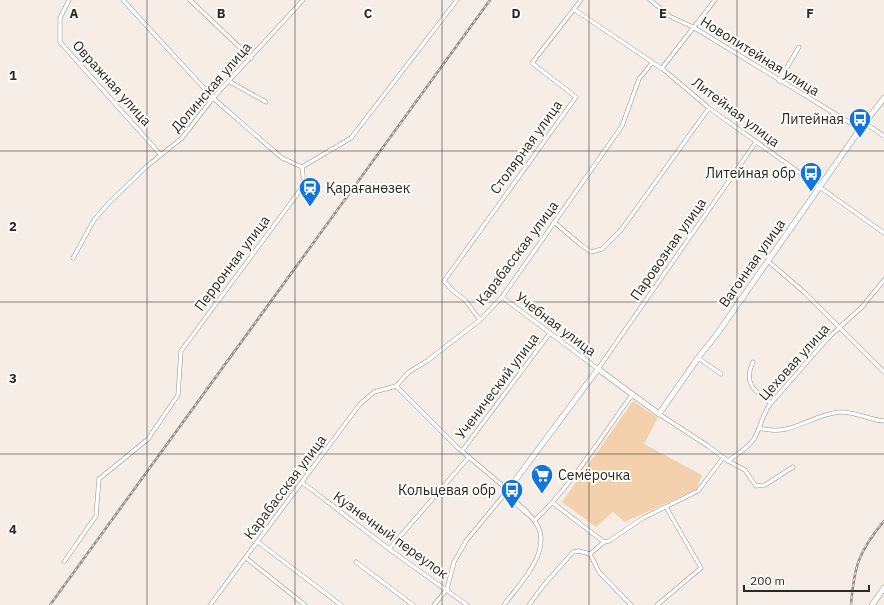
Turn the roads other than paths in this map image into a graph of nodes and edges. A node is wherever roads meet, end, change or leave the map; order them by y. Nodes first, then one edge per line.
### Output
1 (69, 0) edge
2 (123, 0) edge
3 (190, 0) edge
4 (303, 0) edge
5 (457, 0) edge
6 (581, 0) edge
7 (650, 0) edge
8 (715, 0) edge
9 (575, 10) junction
10 (693, 27) junction
11 (799, 47) dead end
12 (250, 58) junction
13 (652, 63) junction
14 (662, 68) junction
15 (778, 81) junction
16 (230, 82) junction
17 (213, 98) junction
18 (884, 98) edge
19 (266, 102) dead end
20 (709, 108) junction
21 (864, 123) junction
22 (860, 129) junction
23 (884, 136) edge
24 (756, 142) junction
25 (160, 154) junction
26 (302, 167) junction
27 (820, 187) junction
28 (554, 222) junction
29 (884, 232) edge
30 (73, 258) dead end
31 (768, 261) junction
32 (884, 280) edge
33 (502, 297) junction
34 (480, 320) junction
35 (839, 329) junction
36 (550, 333) junction
37 (698, 358) junction
38 (753, 362) dead end
39 (598, 369) junction
40 (884, 372) edge
41 (721, 374) dead end
42 (396, 386) junction
43 (632, 395) junction
44 (771, 403) junction
45 (658, 414) junction
46 (884, 421) edge
47 (759, 428) junction
48 (462, 451) junction
49 (469, 457) junction
50 (723, 458) junction
51 (728, 462) junction
52 (793, 467) dead end
53 (302, 483) junction
54 (508, 490) junction
55 (553, 503) junction
56 (666, 507) junction
57 (527, 513) joint
58 (535, 520) junction
59 (258, 542) junction
60 (604, 542) junction
61 (389, 549) junction
62 (590, 554) junction
63 (246, 558) junction
64 (64, 562) dead end
65 (356, 562) dead end
66 (884, 588) edge
67 (447, 589) junction
68 (210, 605) edge
69 (305, 605) edge
70 (341, 605) edge
71 (413, 605) edge
72 (434, 605) edge
73 (467, 605) edge
74 (504, 605) edge
75 (529, 605) edge
76 (631, 605) edge
77 (657, 605) edge
78 (872, 605) edge

1 - 25 street, Овражная улица
2 - 17 street
3 - 12 street
4 - 12 street, Долинская улица
5 - 26 street
6 - 9 street, Столярная улица
7 - 10 street, Новолитейная улица
8 - 10 street
9 - 13 street, Литейная улица
9 - 34 street, Столярная улица
10 - 14 street
10 - 15 street, Новолитейная улица
11 - 15 street
12 - 16 street, Долинская улица
13 - 14 street, Литейная улица
13 - 28 street, Карабасская улица
14 - 20 street, Литейная улица
15 - 22 street, Новолитейная улица
16 - 17 street, Долинская улица
16 - 19 street
17 - 25 street, Долинская улица
17 - 26 street
18 - 21 street, Вагонная улица
20 - 24 street, Литейная улица
20 - 28 street
21 - 22 street, Вагонная улица
21 - 23 street
22 - 27 street, Вагонная улица
24 - 27 street, Литейная улица
24 - 39 street, Паровозная улица
25 - 30 street, Долинская улица
26 - 64 street, Перронная улица
27 - 29 street, Литейная улица
27 - 31 street, Вагонная улица
28 - 33 street, Карабасская улица
31 - 35 street
31 - 37 street, Вагонная улица
32 - 35 street, Цеховая улица
33 - 34 street, Карабасская улица
33 - 36 street, Учебная улица
34 - 42 street, Карабасская улица
35 - 40 street
35 - 44 street, Цеховая улица
36 - 39 street, Учебная улица
36 - 48 street, Ученический улица
37 - 41 street
37 - 45 street, Вагонная улица
38 - 44 street
39 - 43 street
39 - 54 street
42 - 48 street
42 - 53 street, Карабасская улица
43 - 45 street
43 - 55 street
44 - 47 street, Цеховая улица
45 - 50 street
46 - 47 street
47 - 51 street, Цеховая улица
48 - 49 street
49 - 54 street
49 - 61 street, Ученический улица
50 - 51 street
50 - 56 street
51 - 52 street
53 - 59 street, Карабасская улица
53 - 61 street, Кузнечный переулок
54 - 57 street
54 - 67 street
55 - 58 street
55 - 60 street
56 - 60 street
56 - 77 street
57 - 58 street
58 - 74 street
59 - 63 street, Карабасская улица
59 - 70 street
60 - 62 street
61 - 67 street, Кузнечный переулок
62 - 75 street
62 - 76 street
63 - 68 street, Карабасская улица
63 - 69 street
65 - 71 street
66 - 78 street
67 - 72 street
67 - 73 street, Кузнечный переулок

